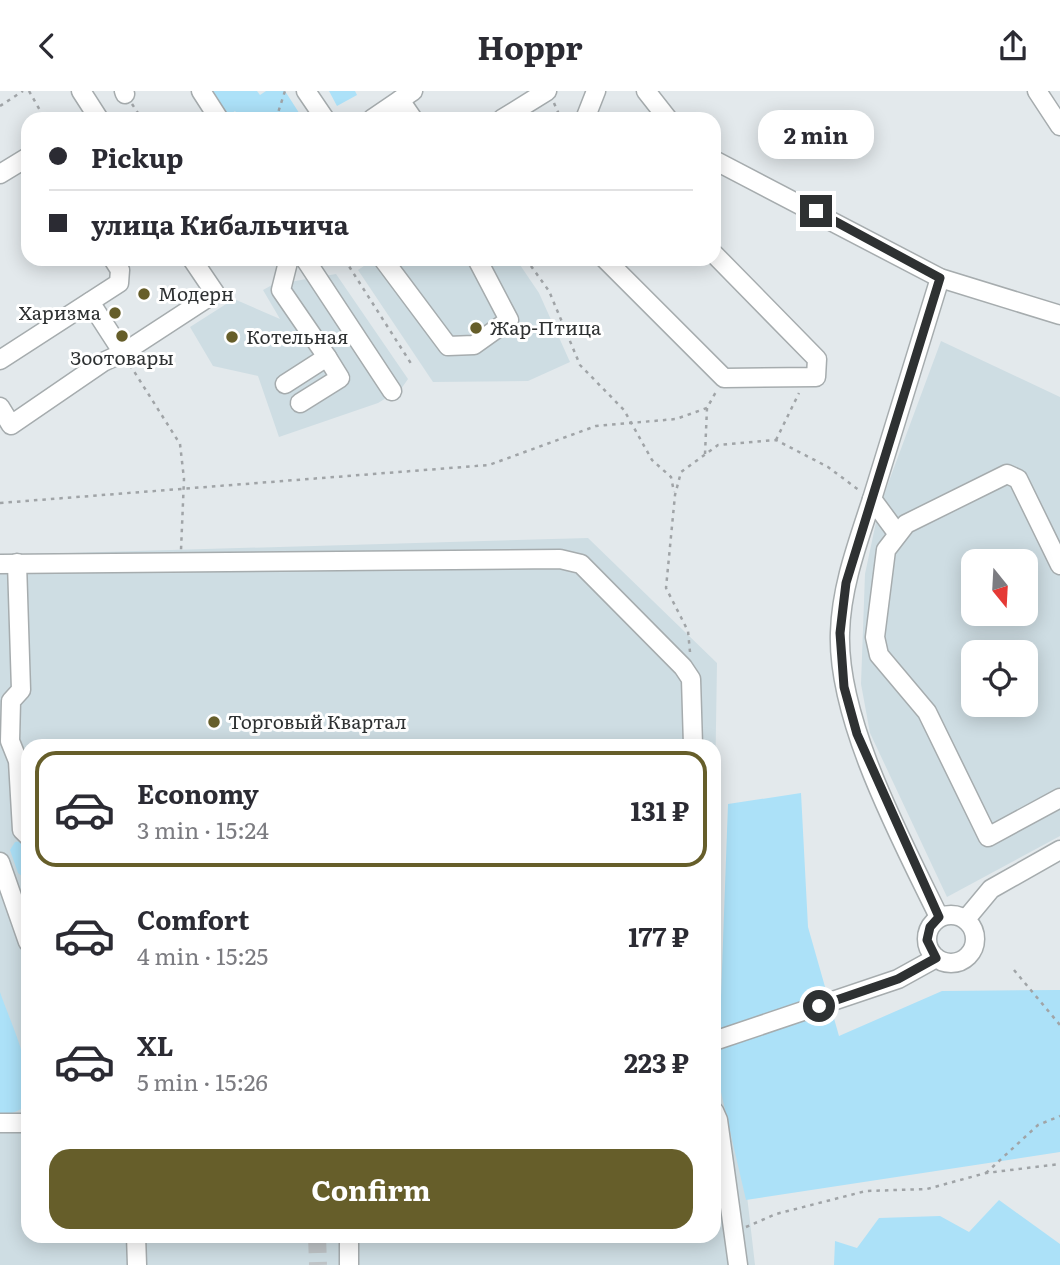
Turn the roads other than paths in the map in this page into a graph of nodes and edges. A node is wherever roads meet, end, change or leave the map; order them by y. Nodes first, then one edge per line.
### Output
1 (81, 91) edge
2 (201, 91) edge
3 (306, 91) edge
4 (547, 91) edge
5 (596, 91) edge
6 (646, 91) edge
7 (1037, 91) edge
8 (407, 95) edge
9 (91, 112) edge
10 (214, 112) edge
11 (320, 112) edge
12 (382, 112) edge
13 (411, 112) edge
14 (513, 112) edge
15 (588, 112) edge
16 (662, 112) edge
17 (1060, 126) edge
18 (21, 161) edge
19 (721, 164) edge
20 (0, 174) edge
21 (721, 261) edge
22 (117, 266) edge
23 (200, 266) edge
24 (291, 266) edge
25 (298, 266) edge
26 (388, 266) edge
27 (481, 266) edge
28 (612, 266) edge
29 (940, 278) junction
30 (90, 302) junction
31 (1060, 316) edge
32 (123, 353) junction
33 (327, 357) junction
34 (0, 360) edge
35 (285, 384) dead end
36 (392, 391) dead end
37 (300, 403) dead end
38 (0, 407) edge
39 (6, 428) edge
40 (872, 499) junction
41 (897, 533) junction
42 (8, 564) edge
43 (1060, 565) edge
44 (693, 739) edge
45 (1060, 798) edge
46 (21, 813) edge
47 (1060, 850) edge
48 (0, 862) edge
49 (939, 917) junction
50 (966, 919) junction
51 (21, 921) edge
52 (936, 958) junction
53 (721, 1039) edge
54 (0, 1123) edge
55 (21, 1123) edge
56 (721, 1141) edge
57 (136, 1243) edge
58 (349, 1243) edge
59 (137, 1265) edge
60 (349, 1265) edge
61 (738, 1265) edge

1 - 9 street
2 - 10 street
3 - 11 street
4 - 14 street
5 - 15 street
6 - 16 street
7 - 17 street
8 - 12 street
8 - 13 street
18 - 20 street
19 - 29 street
21 - 28 street
22 - 30 street
23 - 32 street
24 - 33 street
25 - 36 street
26 - 27 street
29 - 31 street
29 - 40 street
30 - 32 street
30 - 34 street
32 - 39 street
33 - 35 street
33 - 37 street
38 - 39 street
40 - 41 street
40 - 49 street
41 - 43 street
41 - 45 street
42 - 44 street
42 - 46 street
47 - 50 street
48 - 51 street
49 - 50 street
49 - 52 street
50 - 52 street
52 - 53 street
54 - 55 street
56 - 61 street
57 - 59 street
58 - 60 street

